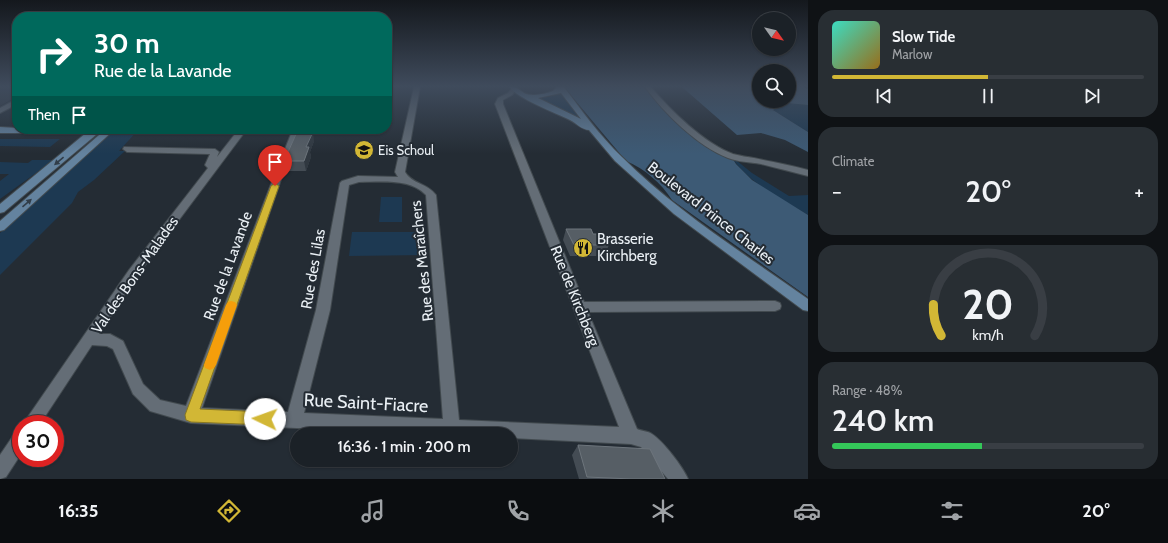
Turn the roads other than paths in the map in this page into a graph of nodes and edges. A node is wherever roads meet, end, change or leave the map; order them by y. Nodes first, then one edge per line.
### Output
1 (413, 109) edge
2 (501, 109) edge
3 (553, 109) edge
4 (578, 109) edge
5 (670, 109) edge
6 (0, 130) edge
7 (12, 130) edge
8 (34, 134) edge
9 (98, 134) edge
10 (99, 134) edge
11 (231, 134) edge
12 (239, 134) edge
13 (295, 134) edge
14 (0, 135) edge
15 (600, 139) junction
16 (128, 149) dead end
17 (215, 152) junction
18 (214, 168) junction
19 (808, 173) edge
20 (405, 180) junction
21 (0, 210) edge
22 (0, 227) edge
23 (775, 306) dead end
24 (808, 306) edge
25 (580, 307) junction
26 (90, 339) junction
27 (37, 415) edge
28 (191, 415) junction
29 (294, 420) junction
30 (432, 427) edge
31 (452, 427) edge
32 (518, 431) edge
33 (630, 436) junction
34 (12, 452) edge
35 (0, 470) edge
36 (679, 479) edge

1 - 20 street, Rue des Maraîchers
2 - 25 street, Rue de Kirchberg
3 - 15 main road, Boulevard Prince Charles
4 - 15 main road, Boulevard Prince Charles
5 - 19 street
6 - 7 main road
8 - 14 main road
9 -> 21 main road
22 -> 10 main road
11 - 17 street
12 - 18 street, Val des Bons-Malades
13 - 28 street, Rue de la Lavande
15 - 24 main road, Boulevard Prince Charles
16 - 17 street
17 - 18 street
18 - 26 street, Val des Bons-Malades
20 - 29 street, Rue des Lilas
20 - 31 street, Rue des Maraîchers
23 - 25 street
25 - 33 street, Rue de Kirchberg
26 - 27 street, Val des Bons-Malades
26 - 28 street, Rue Saint-Fiacre
28 - 29 street, Rue Saint-Fiacre
29 - 30 street, Rue Saint-Fiacre
32 - 33 street, Rue Saint-Fiacre
33 - 36 street
34 - 35 street

